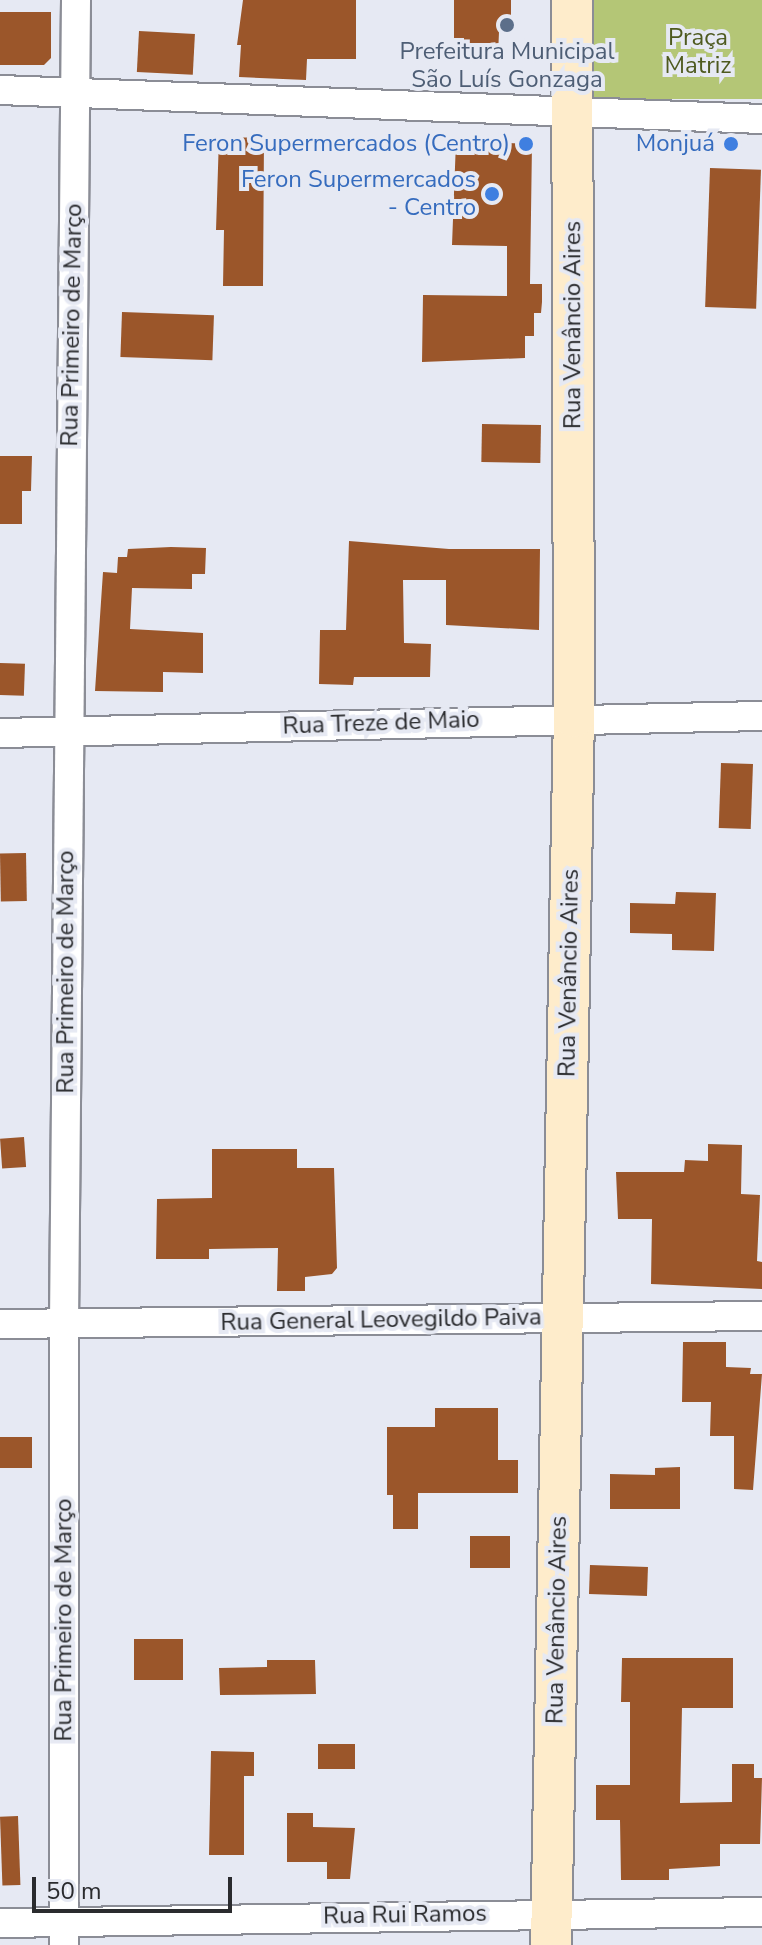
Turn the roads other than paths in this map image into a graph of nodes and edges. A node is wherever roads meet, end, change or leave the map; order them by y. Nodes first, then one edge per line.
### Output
1 (76, 0) edge
2 (572, 0) edge
3 (0, 90) edge
4 (74, 92) junction
5 (572, 111) junction
6 (762, 119) edge
7 (762, 716) edge
8 (574, 717) junction
9 (68, 732) junction
10 (0, 733) edge
11 (762, 1316) edge
12 (562, 1318) junction
13 (64, 1323) junction
14 (0, 1324) edge
15 (762, 1912) edge
16 (0, 1923) edge
17 (551, 1929) edge
18 (64, 1934) edge

1 - 4 street, Rua Primeiro de Março
2 - 5 main road, Rua Venâncio Aires
3 - 4 street
4 - 5 street
4 - 9 street, Rua Primeiro de Março
5 - 6 street
5 - 8 main road, Rua Venâncio Aires
7 - 8 street, Rua Treze de Maio
8 - 9 street, Rua Treze de Maio
8 - 12 main road, Rua Venâncio Aires
9 - 10 street, Rua Treze de Maio
9 - 13 street, Rua Primeiro de Março
11 - 12 street, Rua General Leovegildo Paiva
12 - 13 street, Rua General Leovegildo Paiva
12 - 17 main road, Rua Venâncio Aires
13 - 14 street, Rua General Leovegildo Paiva
13 - 18 street, Rua Primeiro de Março
15 - 17 street, Rua Rui Ramos
16 - 18 street, Rua Rui Ramos
17 - 18 street, Rua Rui Ramos

